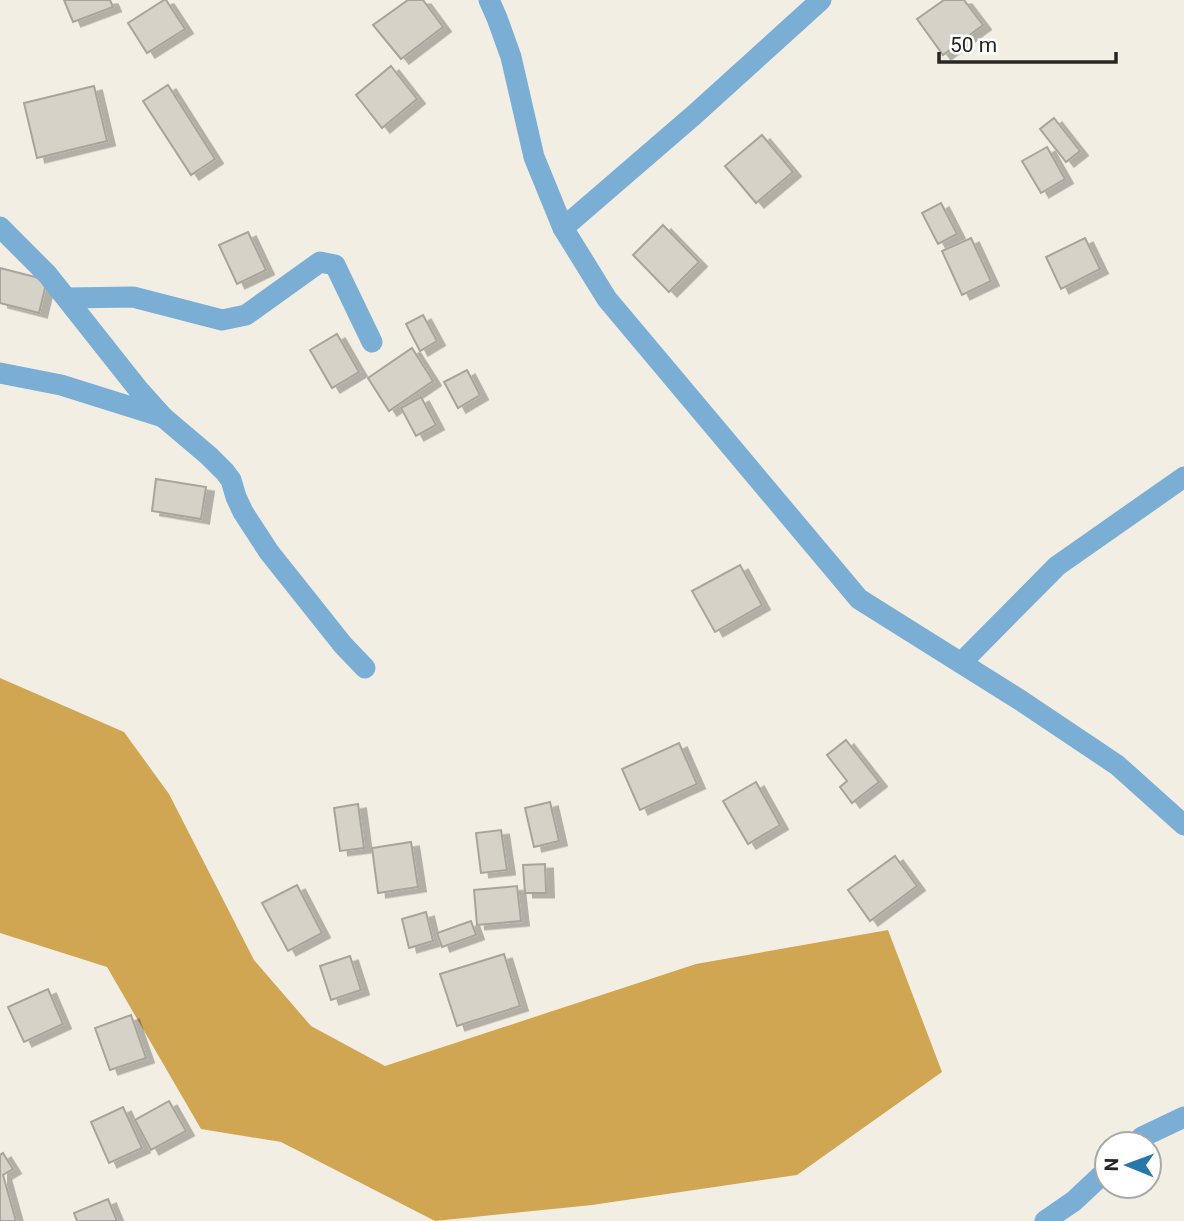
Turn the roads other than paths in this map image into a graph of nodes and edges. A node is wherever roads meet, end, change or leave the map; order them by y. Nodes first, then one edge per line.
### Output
1 (489, 0) edge
2 (821, 0) edge
3 (0, 228) edge
4 (564, 228) junction
5 (67, 298) junction
6 (372, 342) dead end
7 (0, 373) edge
8 (163, 417) junction
9 (1184, 477) edge
10 (961, 663) junction
11 (365, 668) dead end
12 (1184, 825) edge
13 (1184, 1117) edge
14 (1157, 1130) edge
15 (1093, 1183) edge
16 (1045, 1221) edge

1 - 4 street
2 - 4 street
3 - 5 street
4 - 10 street
5 - 6 street
5 - 8 street
7 - 8 street
8 - 11 street
9 - 10 street
10 - 12 street
13 - 14 street
15 - 16 street

